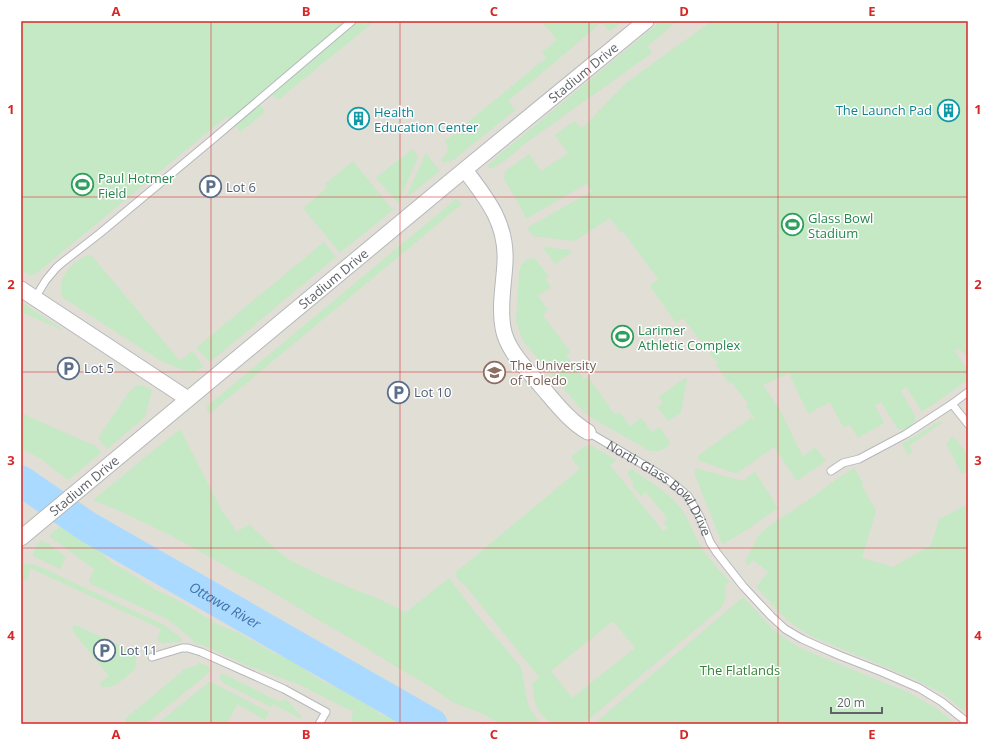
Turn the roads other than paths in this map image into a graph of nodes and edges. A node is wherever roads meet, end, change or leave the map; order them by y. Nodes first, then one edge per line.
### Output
1 (352, 21) edge
2 (646, 21) edge
3 (465, 170) junction
4 (21, 289) edge
5 (34, 298) junction
6 (968, 392) edge
7 (188, 400) junction
8 (952, 404) junction
9 (968, 424) edge
10 (588, 432) joint
11 (831, 471) dead end
12 (23, 536) edge
13 (152, 657) dead end
14 (968, 723) edge
15 (319, 724) edge

1 - 5 lane
2 - 3 street, Stadium Drive
3 - 7 street, Stadium Drive
3 - 10 street, North Glass Bowl Drive
4 - 5 street
5 - 7 street
6 - 8 lane
7 - 12 street, Stadium Drive
8 - 9 lane
8 - 11 lane
10 - 14 lane, North Glass Bowl Drive
13 - 15 lane

